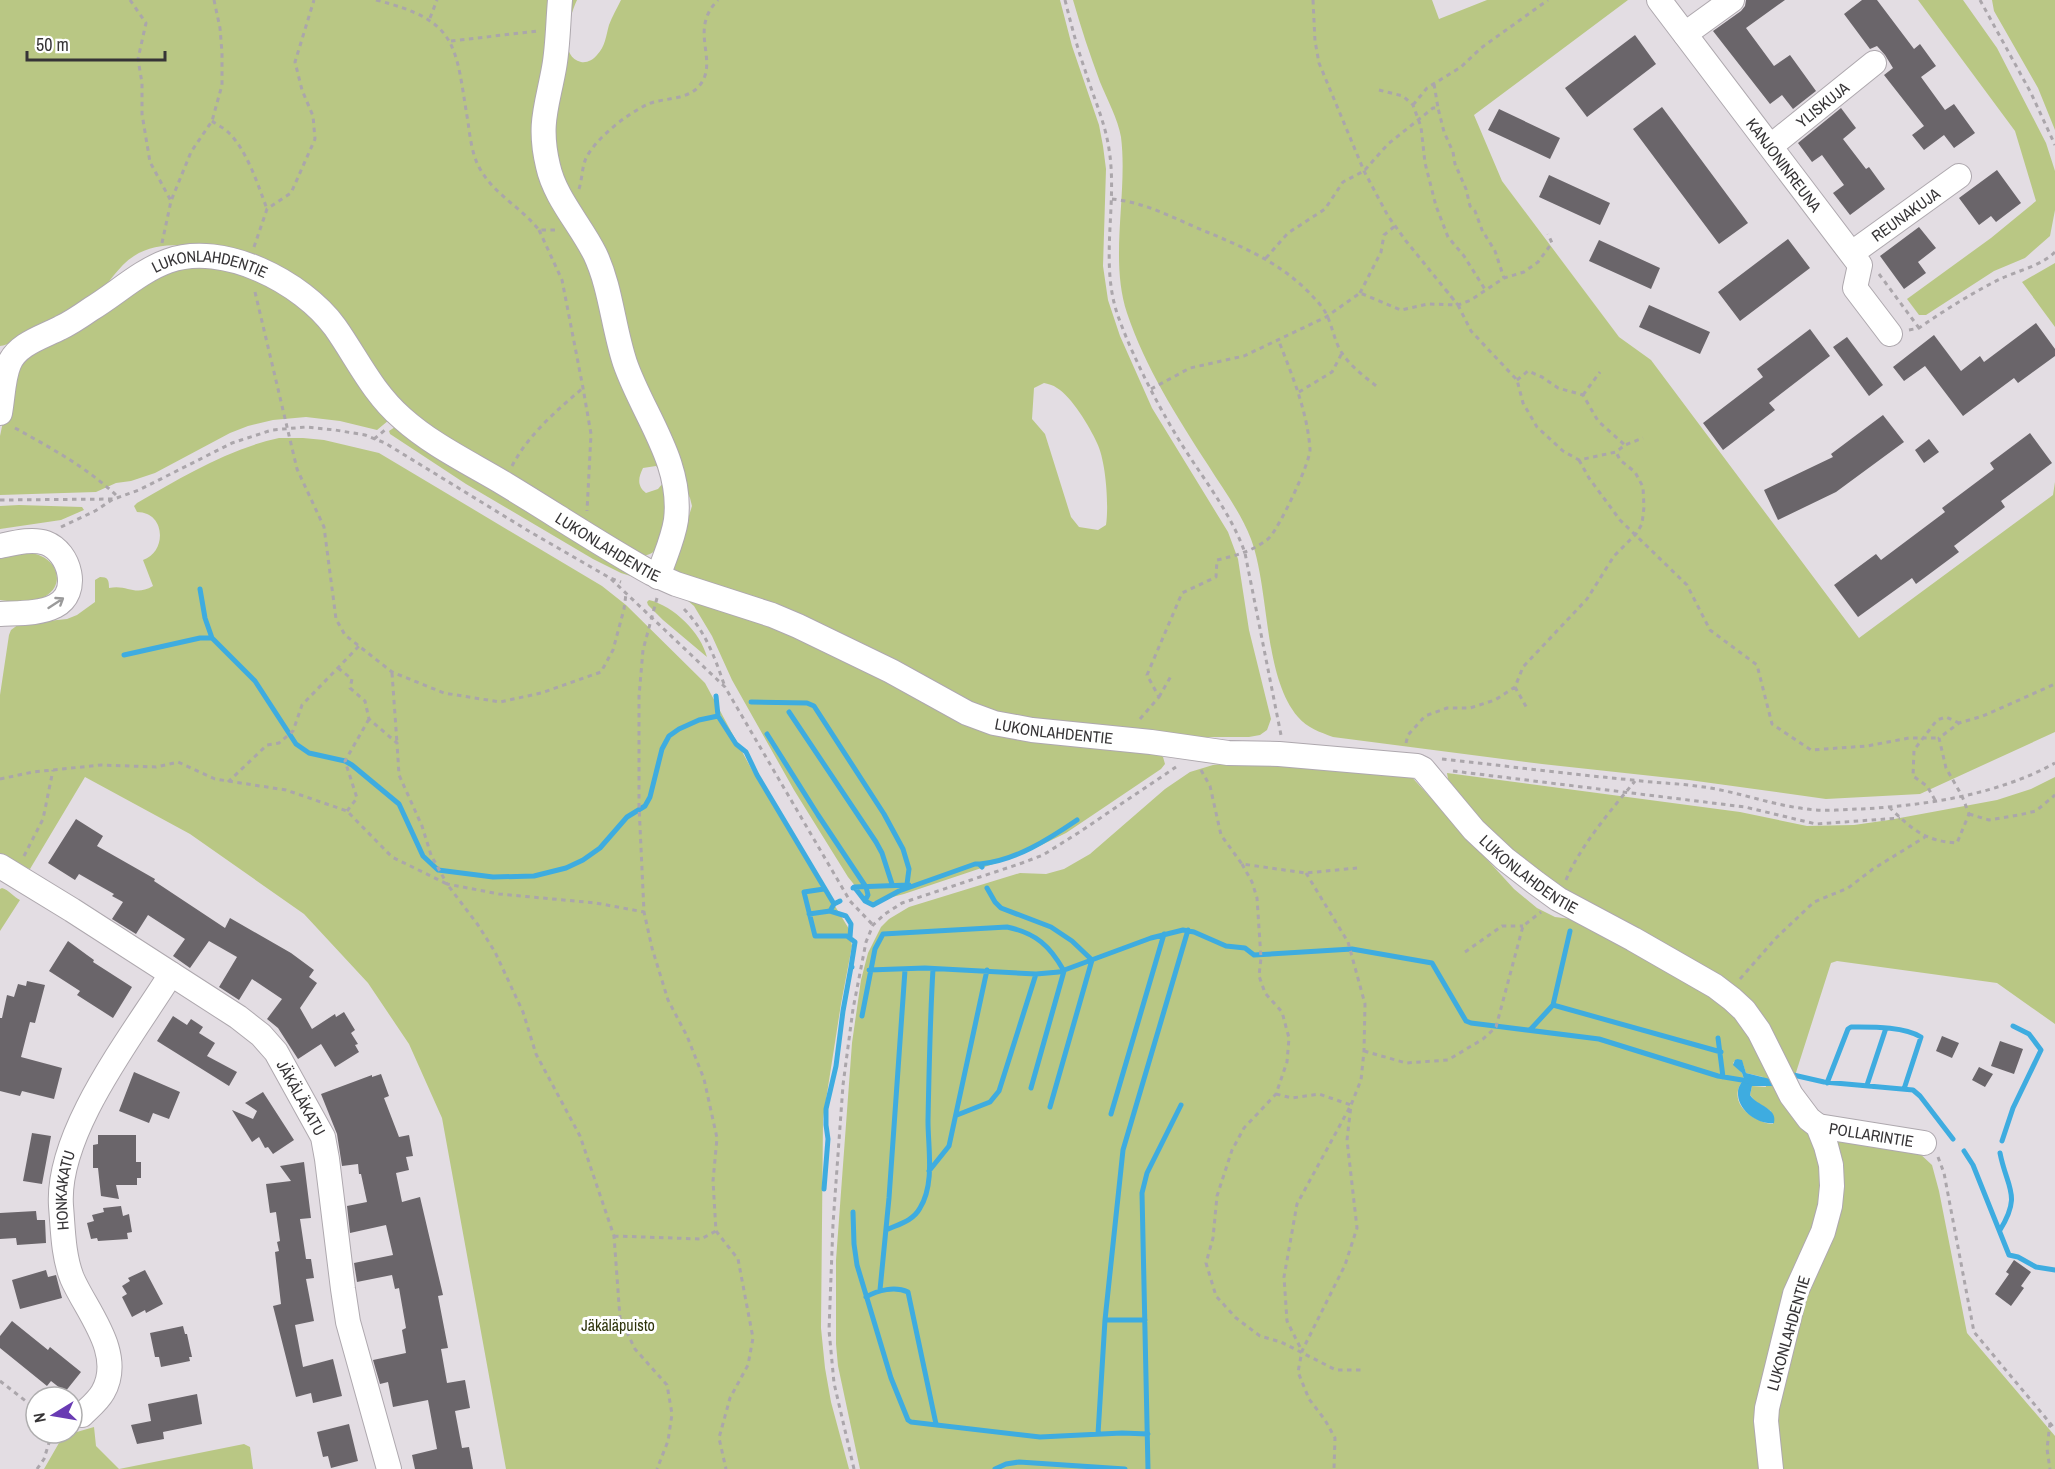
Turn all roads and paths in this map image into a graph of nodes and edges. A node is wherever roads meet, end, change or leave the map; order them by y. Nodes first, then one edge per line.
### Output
1 (130, 0) edge
2 (214, 0) edge
3 (314, 0) edge
4 (376, 0) edge
5 (437, 0) edge
6 (560, 0) edge
7 (718, 0) edge
8 (1065, 0) edge
9 (1313, 0) edge
10 (1548, 0) edge
11 (1659, 0) edge
12 (1732, 0) edge
13 (1980, 0) edge
14 (430, 19) junction
15 (558, 28) junction
16 (1685, 34) junction
17 (451, 41) junction
18 (1874, 63) dead end
19 (1434, 84) junction
20 (1379, 90) dead end
21 (1413, 105) junction
22 (1438, 108) junction
23 (1418, 119) junction
24 (212, 121) junction
25 (2055, 145) edge
26 (1771, 146) junction
27 (1364, 171) junction
28 (1959, 176) dead end
29 (1112, 199) junction
30 (171, 201) junction
31 (267, 209) junction
32 (566, 224) junction
33 (1395, 226) junction
34 (538, 230) junction
35 (1548, 234) dead end
36 (2055, 252) edge
37 (1851, 253) junction
38 (1266, 258) junction
39 (165, 262) junction
40 (250, 265) junction
41 (1504, 278) junction
42 (1446, 290) dead end
43 (1486, 291) junction
44 (1360, 293) junction
45 (1458, 304) junction
46 (1326, 317) junction
47 (1890, 334) joint
48 (1278, 339) junction
49 (1342, 353) junction
50 (1600, 372) dead end
51 (1516, 380) junction
52 (583, 388) junction
53 (1379, 388) dead end
54 (1151, 389) junction
55 (1299, 392) junction
56 (1583, 395) junction
57 (5, 419) edge
58 (289, 428) junction
59 (1642, 438) dead end
60 (1625, 445) junction
61 (1616, 452) junction
62 (1579, 460) junction
63 (497, 479) junction
64 (116, 498) junction
65 (0, 500) edge
66 (586, 534) junction
67 (1636, 534) junction
68 (33, 542) junction
69 (0, 546) edge
70 (1245, 553) junction
71 (610, 578) junction
72 (630, 585) dead end
73 (660, 589) junction
74 (626, 594) junction
75 (681, 606) dead end
76 (0, 614) edge
77 (651, 618) junction
78 (359, 646) junction
79 (338, 668) junction
80 (392, 672) junction
81 (1171, 676) dead end
82 (2055, 684) edge
83 (725, 687) junction
84 (1515, 687) junction
85 (1159, 697) junction
86 (1528, 710) dead end
87 (369, 719) junction
88 (1959, 723) junction
89 (1923, 737) junction
90 (1939, 738) junction
91 (1124, 739) junction
92 (397, 743) junction
93 (1282, 743) dead end
94 (1406, 745) dead end
95 (1198, 752) junction
96 (2055, 763) edge
97 (1432, 764) junction
98 (53, 770) junction
99 (0, 779) edge
100 (1635, 781) junction
101 (228, 782) junction
102 (1626, 792) junction
103 (2055, 795) edge
104 (1962, 796) junction
105 (1935, 801) junction
106 (1889, 807) junction
107 (347, 811) junction
108 (1969, 814) junction
109 (1900, 818) junction
110 (1926, 837) junction
111 (1242, 864) junction
112 (1357, 868) dead end
113 (7, 871) edge
114 (1306, 873) junction
115 (447, 884) junction
116 (1558, 899) junction
117 (644, 912) junction
118 (873, 925) junction
119 (1523, 926) junction
120 (1465, 951) dead end
121 (171, 974) junction
122 (1725, 993) junction
123 (1364, 1051) junction
124 (1276, 1094) junction
125 (1351, 1105) junction
126 (1818, 1126) junction
127 (1924, 1143) joint
128 (716, 1231) junction
129 (614, 1236) junction
130 (1302, 1351) junction
131 (1364, 1370) dead end
132 (0, 1381) edge
133 (24, 1400) edge
134 (84, 1413) edge
135 (2050, 1423) junction
136 (2055, 1429) edge
137 (48, 1445) edge
138 (37, 1469) edge
139 (389, 1469) edge
140 (657, 1469) edge
141 (726, 1469) edge
142 (854, 1469) edge
143 (1334, 1469) edge
144 (1771, 1469) edge
145 (2050, 1469) edge

1 - 30 path
2 - 24 path
3 - 31 path
4 - 14 path
5 - 14 path
6 - 15 street
7 - 32 path
8 - 29 path
9 - 27 path
10 - 19 path
11 - 16 street, KANJONINREUNA
12 - 16 street
13 - 25 path
14 - 17 path
15 - 17 path
15 - 32 street
16 - 26 street, KANJONINREUNA
17 - 34 path
18 - 26 street, YLISKUJA
19 - 21 path
19 - 22 path
20 - 21 path
21 - 23 path
22 - 23 path
22 - 41 path
23 - 27 path
23 - 43 path
24 - 30 path
24 - 31 path
26 - 37 street, KANJONINREUNA
27 - 33 path
27 - 38 path
28 - 37 street, REUNAKUJA
29 - 38 path
29 - 54 path
30 - 39 path
31 - 40 path
32 - 34 path
32 - 73 street
33 - 44 path
33 - 45 path
34 - 52 path
35 - 41 path
36 - 47 path
37 - 47 street, KANJONINREUNA
38 - 46 path
39 - 40 street, LUKONLAHDENTIE
39 - 57 street, LUKONLAHDENTIE
40 - 58 path
40 - 63 street, LUKONLAHDENTIE
41 - 43 path
42 - 45 path
43 - 45 path
44 - 45 path
44 - 46 path
45 - 51 path
46 - 48 path
46 - 49 path
48 - 54 path
48 - 55 path
49 - 53 path
49 - 55 path
50 - 56 path
51 - 56 path
51 - 62 path
52 - 63 path
52 - 66 path
54 - 70 path
55 - 70 path
56 - 60 path
57 - 64 path
58 - 64 path
58 - 71 path
58 - 78 path
59 - 60 path
60 - 61 path
61 - 62 path
61 - 67 path
62 - 67 path
63 - 66 street, LUKONLAHDENTIE
64 - 65 path
64 - 68 path
66 - 73 street, LUKONLAHDENTIE
67 - 84 path
67 - 89 path
68 - 69 street
76 -> 68 street
70 - 85 path
70 - 93 path
71 - 72 path
71 - 74 path
73 - 77 path
73 - 91 street, LUKONLAHDENTIE
74 - 77 path
74 - 80 path
75 - 83 path
77 - 83 path
77 - 117 path
78 - 79 path
78 - 80 path
79 - 87 path
79 - 101 path
80 - 92 path
81 - 85 path
82 - 88 path
83 - 118 path
84 - 86 path
84 - 94 path
85 - 91 path
87 - 92 path
87 - 107 path
88 - 89 path
88 - 90 path
89 - 90 path
89 - 105 path
90 - 104 path
91 - 95 street, LUKONLAHDENTIE
92 - 115 path
95 - 97 street, LUKONLAHDENTIE
95 - 111 path
95 - 118 path
96 - 104 path
97 - 100 path
97 - 102 path
97 - 116 street, LUKONLAHDENTIE
98 - 99 path
98 - 101 path
98 - 113 path
100 - 102 path
100 - 106 path
101 - 107 path
102 - 109 path
102 - 116 path
103 - 108 path
104 - 105 path
104 - 108 path
105 - 106 path
106 - 109 path
107 - 115 path
108 - 110 path
109 - 110 path
110 - 122 path
111 - 114 path
111 - 124 path
112 - 114 path
113 - 121 street, JÄKÄLÄKATU
114 - 123 path
115 - 117 path
115 - 129 path
116 - 119 path
116 - 122 street, LUKONLAHDENTIE
117 - 128 path
118 - 142 path
119 - 120 path
119 - 123 path
121 - 134 street, HONKAKATU
121 - 139 street, JÄKÄLÄKATU
122 - 126 street, LUKONLAHDENTIE
123 - 125 path
124 - 125 path
124 - 130 path
125 - 130 path
125 - 130 path
126 - 127 street, POLLARINTIE
126 - 144 street, LUKONLAHDENTIE
127 - 135 path
128 - 129 path
128 - 141 path
129 - 140 path
130 - 131 path
130 - 143 path
132 - 133 path
135 - 136 path
135 - 145 path
137 - 138 path

